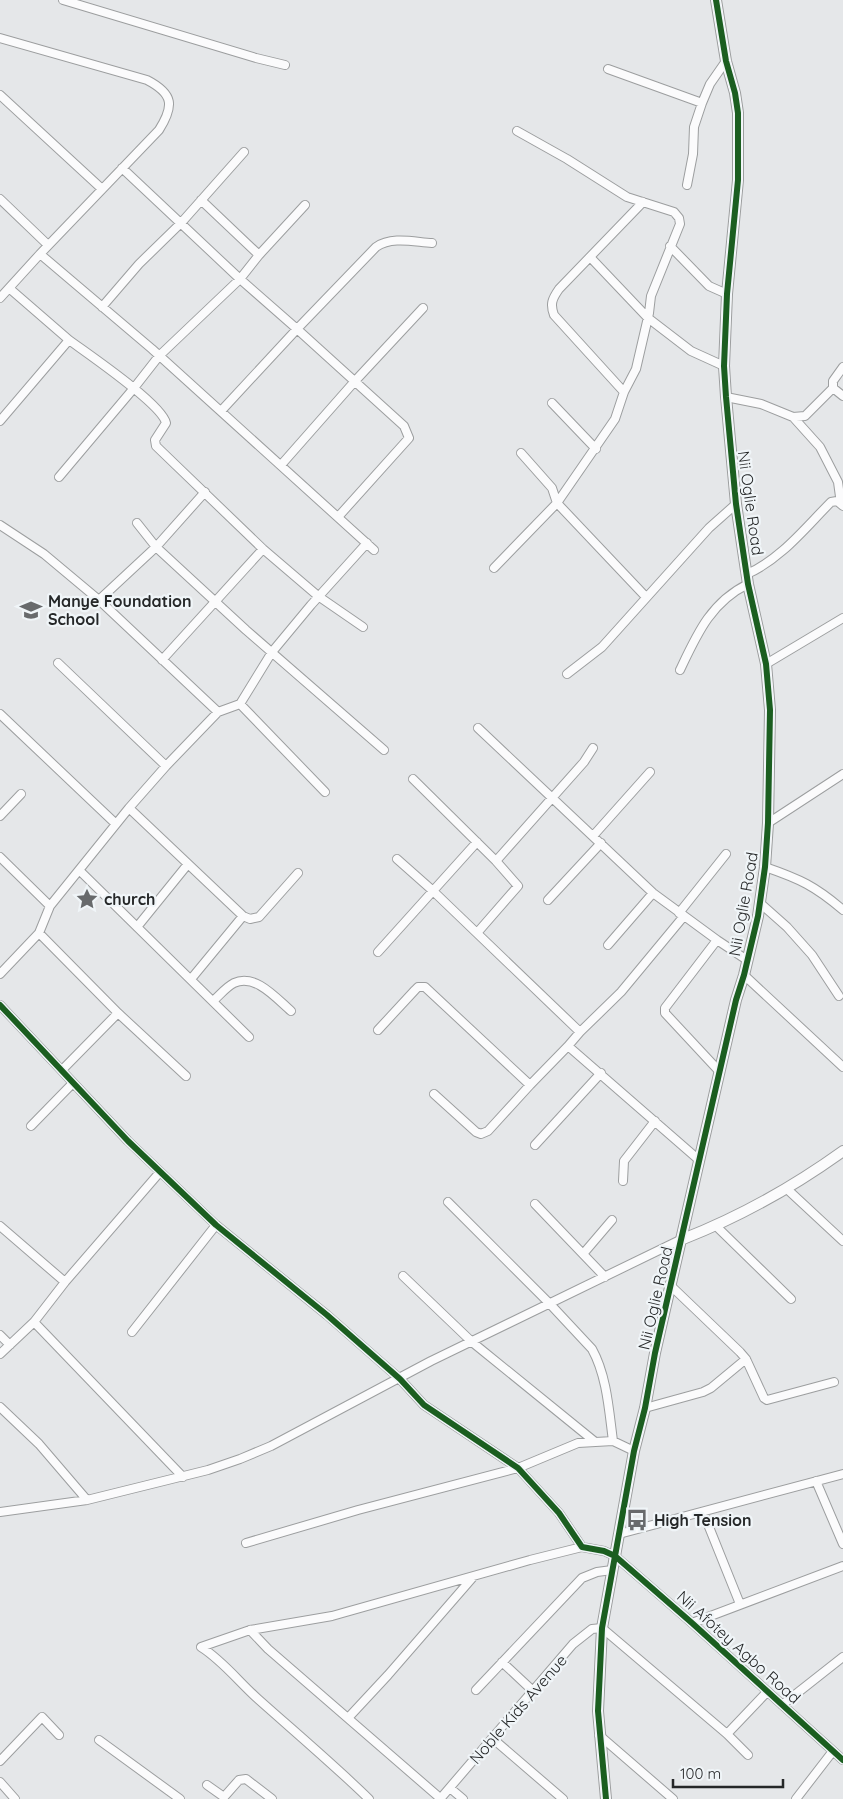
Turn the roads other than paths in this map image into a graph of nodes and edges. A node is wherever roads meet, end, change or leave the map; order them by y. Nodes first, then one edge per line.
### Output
1 (63, 0) edge
2 (717, 1) edge
3 (76, 2) edge
4 (0, 38) edge
5 (726, 60) junction
6 (285, 65) dead end
7 (608, 69) dead end
8 (0, 95) edge
9 (702, 103) junction
10 (518, 130) dead end
11 (244, 152) dead end
12 (122, 168) junction
13 (686, 185) dead end
14 (102, 189) junction
15 (0, 199) edge
16 (201, 200) junction
17 (643, 202) junction
18 (305, 205) dead end
19 (181, 223) junction
20 (432, 243) dead end
21 (48, 245) junction
22 (670, 246) junction
23 (40, 254) junction
24 (259, 254) junction
25 (590, 257) junction
26 (240, 279) junction
27 (9, 288) junction
28 (727, 294) junction
29 (0, 298) edge
30 (102, 307) junction
31 (424, 308) dead end
32 (648, 318) junction
33 (297, 329) junction
34 (69, 340) junction
35 (159, 356) junction
36 (724, 366) junction
37 (843, 367) edge
38 (355, 381) junction
39 (134, 388) junction
40 (833, 388) junction
41 (624, 392) junction
42 (843, 396) edge
43 (726, 397) junction
44 (552, 403) dead end
45 (221, 412) junction
46 (793, 417) junction
47 (0, 421) edge
48 (596, 449) junction
49 (521, 453) dead end
50 (281, 464) junction
51 (59, 477) dead end
52 (205, 492) junction
53 (557, 503) junction
54 (736, 504) junction
55 (842, 505) edge
56 (338, 517) junction
57 (137, 523) dead end
58 (0, 524) edge
59 (367, 543) junction
60 (156, 547) junction
61 (263, 549) junction
62 (374, 550) dead end
63 (494, 568) dead end
64 (748, 579) junction
65 (318, 596) junction
66 (646, 597) junction
67 (99, 600) junction
68 (215, 601) junction
69 (843, 618) edge
70 (363, 627) dead end
71 (272, 652) junction
72 (162, 660) junction
73 (58, 663) dead end
74 (766, 664) junction
75 (680, 670) dead end
76 (568, 674) dead end
77 (240, 704) junction
78 (218, 712) junction
79 (0, 714) edge
80 (478, 728) dead end
81 (593, 748) dead end
82 (384, 750) dead end
83 (166, 766) junction
84 (650, 772) dead end
85 (843, 774) edge
86 (413, 779) dead end
87 (326, 792) dead end
88 (21, 794) dead end
89 (553, 798) junction
90 (129, 808) junction
91 (0, 816) edge
92 (768, 823) junction
93 (116, 824) junction
94 (593, 836) junction
95 (477, 842) junction
96 (601, 843) junction
97 (726, 854) dead end
98 (0, 857) edge
99 (397, 859) dead end
100 (496, 861) junction
101 (188, 864) junction
102 (765, 867) junction
103 (79, 870) junction
104 (298, 873) dead end
105 (432, 890) junction
106 (654, 892) junction
107 (548, 900) dead end
108 (760, 903) junction
109 (50, 906) junction
110 (843, 910) edge
111 (682, 915) junction
112 (243, 916) junction
113 (137, 927) junction
114 (39, 933) junction
115 (477, 933) junction
116 (717, 940) junction
117 (608, 945) dead end
118 (378, 952) dead end
119 (747, 960) junction
120 (0, 974) edge
121 (744, 975) junction
122 (191, 979) junction
123 (839, 996) dead end
124 (214, 1002) junction
125 (0, 1005) edge
126 (291, 1011) dead end
127 (118, 1013) junction
128 (378, 1030) dead end
129 (580, 1032) junction
130 (249, 1037) dead end
131 (568, 1046) junction
132 (843, 1067) edge
133 (62, 1070) junction
134 (719, 1071) junction
135 (601, 1073) junction
136 (186, 1076) dead end
137 (73, 1083) junction
138 (530, 1085) junction
139 (434, 1094) dead end
140 (655, 1121) junction
141 (31, 1126) dead end
142 (535, 1145) dead end
143 (843, 1151) edge
144 (699, 1160) junction
145 (160, 1172) junction
146 (623, 1181) dead end
147 (787, 1189) junction
148 (448, 1202) dead end
149 (535, 1204) dead end
150 (612, 1220) dead end
151 (216, 1224) junction
152 (0, 1226) edge
153 (716, 1226) junction
154 (682, 1239) junction
155 (843, 1241) edge
156 (583, 1254) junction
157 (403, 1276) dead end
158 (605, 1277) junction
159 (64, 1282) junction
160 (671, 1286) junction
161 (791, 1299) dead end
162 (550, 1304) junction
163 (34, 1322) junction
164 (132, 1332) dead end
165 (0, 1336) edge
166 (472, 1342) junction
167 (10, 1345) junction
168 (0, 1354) edge
169 (746, 1359) junction
170 (400, 1379) junction
171 (834, 1382) dead end
172 (0, 1407) edge
173 (645, 1408) junction
174 (594, 1441) junction
175 (613, 1441) junction
176 (634, 1450) junction
177 (518, 1468) junction
178 (843, 1474) edge
179 (183, 1477) junction
180 (816, 1481) junction
181 (87, 1500) junction
182 (0, 1512) edge
183 (703, 1512) junction
184 (619, 1534) junction
185 (246, 1543) dead end
186 (843, 1544) edge
187 (582, 1547) junction
188 (615, 1556) junction
189 (843, 1566) edge
190 (612, 1570) junction
191 (474, 1576) junction
192 (740, 1604) junction
193 (692, 1623) junction
194 (602, 1628) junction
195 (250, 1630) junction
196 (843, 1657) edge
197 (502, 1662) junction
198 (476, 1690) dead end
199 (533, 1691) junction
200 (767, 1692) junction
201 (782, 1705) junction
202 (348, 1718) junction
203 (599, 1734) junction
204 (727, 1734) junction
205 (59, 1735) dead end
206 (492, 1738) junction
207 (99, 1740) dead end
208 (833, 1751) junction
209 (748, 1755) dead end
210 (843, 1760) edge
211 (0, 1761) edge
212 (0, 1782) edge
213 (207, 1785) dead end
214 (450, 1788) junction
215 (15, 1799) edge
216 (180, 1799) edge
217 (272, 1799) edge
218 (369, 1799) edge
219 (440, 1799) edge
220 (463, 1799) edge
221 (563, 1799) edge
222 (606, 1799) edge
223 (673, 1799) edge
224 (796, 1799) edge

1 - 3 street
2 - 5 street, Nii Oglie Road
3 - 6 street
4 - 12 street
5 - 9 street
5 - 28 street, Nii Oglie Road
7 - 9 street
8 - 14 street
9 - 13 street
10 - 17 street
11 - 16 street
12 - 14 street
12 - 19 street
14 - 21 street
15 - 21 street
16 - 19 street
16 - 24 street
17 - 22 street
17 - 25 street
18 - 24 street
19 - 26 street
19 - 30 street
20 - 33 street
21 - 23 street
22 - 28 street
22 - 32 street
23 - 27 street
23 - 30 street
24 - 26 street
25 - 32 street
25 - 41 street
26 - 33 street
26 - 35 street
27 - 29 street
27 - 34 street
28 - 36 street, Nii Oglie Road
30 - 35 street
31 - 38 street
32 - 36 street
32 - 41 street
33 - 38 street
33 - 45 street
34 - 39 street
34 - 47 street
35 - 39 street
35 - 45 street
36 - 43 street, Nii Oglie Road
37 - 40 street
38 - 50 street
38 - 56 street
39 - 51 street
39 - 52 street
40 - 42 street
40 - 46 street
41 - 48 street
43 - 46 street
43 - 54 street, Nii Oglie Road
44 - 48 street
45 - 50 street
46 - 55 street
48 - 53 street
49 - 53 street
50 - 56 street
52 - 60 street
52 - 61 street
53 - 63 street
53 - 66 street
54 - 64 street, Nii Oglie Road
54 - 66 street
55 - 64 street
56 - 59 street
57 - 60 street
58 - 67 street
59 - 62 street
59 - 65 street
60 - 67 street
60 - 68 street
61 - 65 street
61 - 68 street
64 - 74 street, Nii Oglie Road
64 - 75 street
65 - 70 street
65 - 71 street
66 - 76 street
67 - 72 street
68 - 71 street
68 - 72 street
69 - 74 street
71 - 77 street
71 - 82 street
72 - 78 street
73 - 83 street
74 - 92 street, Nii Oglie Road
77 - 78 street
77 - 87 street
78 - 83 street
79 - 93 street
80 - 89 street
81 - 89 street
83 - 90 street
84 - 94 street
85 - 92 street
86 - 95 street
88 - 91 street
89 - 94 street
89 - 100 street
90 - 93 street
90 - 101 street
92 - 102 street, Nii Oglie Road
93 - 103 street
94 - 96 street
95 - 100 street
95 - 105 street
96 - 106 street
96 - 107 street
97 - 111 street
98 - 109 street
99 - 105 street
100 - 115 street
101 - 112 street
101 - 113 street
102 - 108 street, Nii Oglie Road
102 - 110 street
103 - 109 street
103 - 113 street
104 - 112 street
105 - 115 street
105 - 118 street
106 - 111 street
106 - 117 street
108 - 119 street, Nii Oglie Road
108 - 123 street
109 - 114 street
111 - 116 street
111 - 129 street
112 - 122 street
113 - 122 street
114 - 120 street
114 - 127 street
115 - 129 street
116 - 119 street
116 - 134 street
119 - 121 street, Nii Oglie Road
121 - 132 street
121 - 134 street, Nii Oglie Road
122 - 124 street
124 - 126 street
124 - 130 street
125 - 133 street
127 - 133 street
127 - 136 street
128 - 138 street
129 - 131 street
131 - 135 street
131 - 138 street
133 - 137 street
134 - 144 street, Nii Oglie Road
135 - 140 street
135 - 142 street
137 - 141 street
137 - 145 street
138 - 139 street
140 - 144 street
140 - 146 street
143 - 147 street
144 - 154 street, Nii Oglie Road
145 - 151 street
145 - 159 street
147 - 153 street
147 - 155 street
148 - 162 street
149 - 156 street
150 - 156 street
151 - 164 street
151 - 170 street
152 - 159 street
153 - 154 street
153 - 161 street
154 - 158 street
154 - 160 street, Nii Oglie Road
156 - 158 street
157 - 166 street
158 - 162 street
159 - 163 street
160 - 169 street
160 - 173 street, Nii Oglie Road
162 - 166 street
162 - 175 street
163 - 167 street
163 - 179 street
165 - 167 street
166 - 170 street
166 - 174 street
167 - 168 street
169 - 171 street
169 - 173 street
170 - 177 street
170 - 179 street
172 - 181 street
173 - 176 street, Nii Oglie Road
174 - 175 street
174 - 177 street
175 - 176 street
176 - 184 street, Nii Oglie Road
177 - 185 street
177 - 187 street
178 - 180 street
179 - 181 street
180 - 183 street
180 - 186 street
181 - 182 street
183 - 184 street
183 - 192 street
184 - 188 street, Nii Oglie Road
187 - 188 street
187 - 191 street
188 - 190 street, Nii Oglie Road
188 - 193 street, Nii Afotey Agbo Road
189 - 192 street
190 - 194 street, Nii Oglie Road
190 - 197 street
191 - 195 street
191 - 202 street
192 - 193 street
193 - 200 street, Nii Afotey Agbo Road
194 - 199 street, Noble Kids Avenue
194 - 203 street, Nii Oglie Road
194 - 204 street
195 - 202 street
195 - 218 street
196 - 201 street
197 - 198 street
197 - 199 street
199 - 206 street, Noble Kids Avenue
200 - 201 street, Nii Afotey Agbo Road
200 - 204 street
201 - 208 street, Nii Afotey Agbo Road
202 - 219 street
203 - 222 street, Nii Oglie Road
203 - 223 street
204 - 209 street
205 - 211 street
206 - 214 street, Noble Kids Avenue
206 - 221 street
207 - 216 street
208 - 210 street, Nii Afotey Agbo Road
208 - 224 street
212 - 215 street
213 - 217 street
214 - 219 street, Noble Kids Avenue
214 - 220 street

